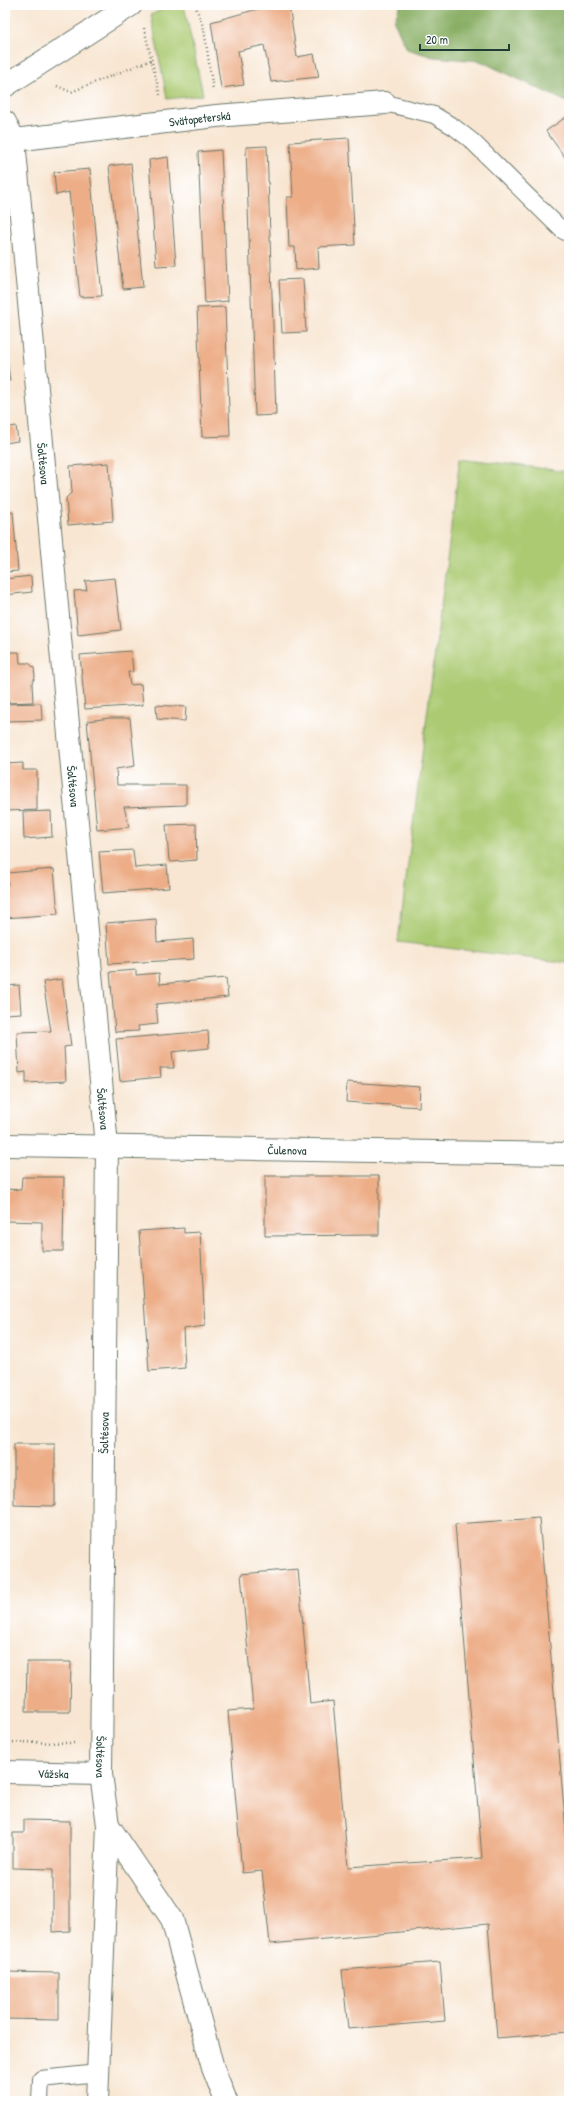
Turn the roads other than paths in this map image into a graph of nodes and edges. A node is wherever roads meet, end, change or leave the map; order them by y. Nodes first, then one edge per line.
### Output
1 (137, 13) edge
2 (5, 86) edge
3 (386, 103) joint
4 (10, 131) edge
5 (569, 234) edge
6 (5, 1145) edge
7 (107, 1146) junction
8 (569, 1154) edge
9 (5, 1772) edge
10 (101, 1774) junction
11 (108, 1825) junction
12 (98, 2073) junction
13 (40, 2101) edge
14 (97, 2101) edge
15 (226, 2101) edge

1 - 2 street
3 - 4 street, Svätopeterská
3 - 5 lane
4 - 7 street, Šoltésova
6 - 7 street, Čulenova
7 - 8 street, Čulenova
7 - 10 street, Šoltésova
9 - 10 street, Vážska
10 - 11 street, Šoltésova
11 - 12 street, Šoltésova
11 - 15 street
12 - 13 lane
12 - 14 street, Šoltésova

